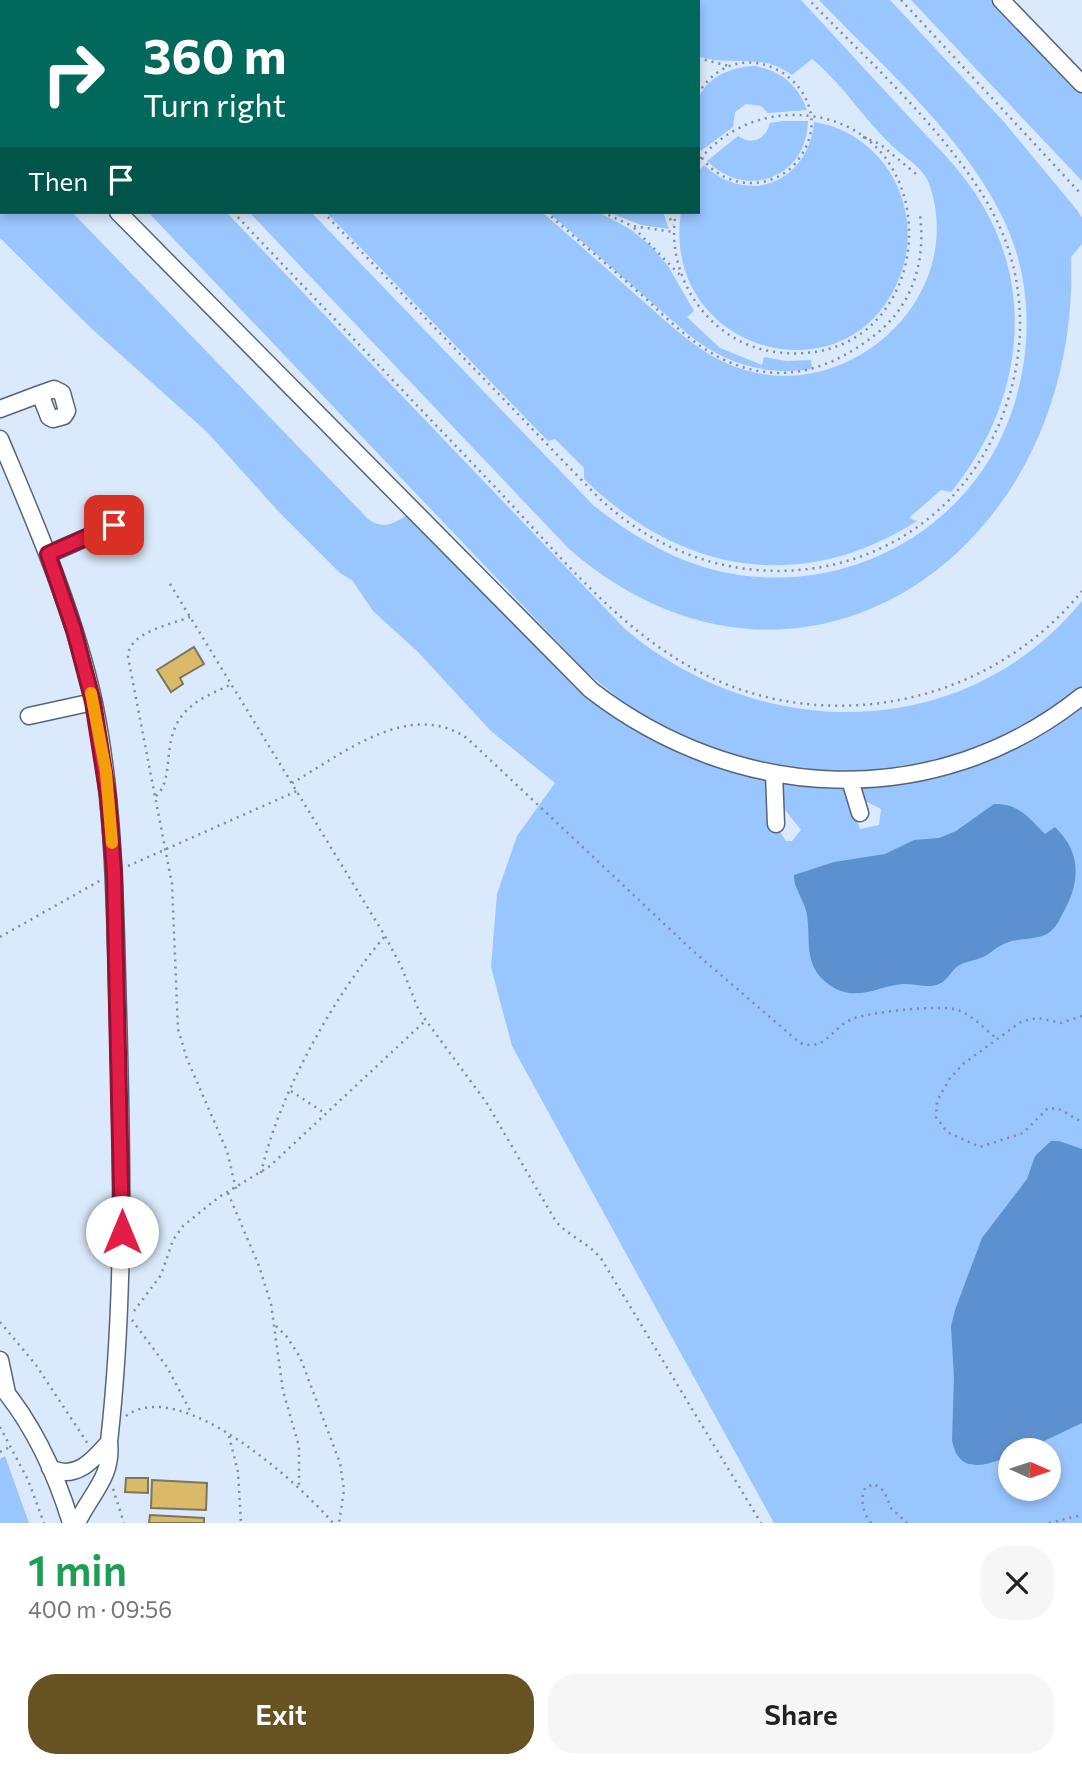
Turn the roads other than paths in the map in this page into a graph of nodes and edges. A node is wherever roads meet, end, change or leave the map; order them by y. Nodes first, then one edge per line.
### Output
1 (1001, 0) edge
2 (1082, 85) edge
3 (120, 214) edge
4 (40, 394) dead end
5 (0, 409) edge
6 (0, 439) edge
7 (114, 525) dead end
8 (48, 554) junction
9 (1082, 696) edge
10 (93, 702) junction
11 (29, 716) dead end
12 (774, 775) junction
13 (850, 780) junction
14 (860, 813) dead end
15 (776, 824) dead end
16 (0, 1360) edge
17 (3, 1389) edge
18 (110, 1435) junction
19 (50, 1468) junction
20 (74, 1523) edge

1 - 2 street
3 - 12 street
4 - 5 street
6 - 8 street
7 - 8 street
8 - 10 street
9 - 13 street
10 - 11 street
10 - 18 street
12 - 13 street
12 - 15 street
13 - 14 street
16 - 17 street
17 - 19 street
18 - 19 street
18 - 20 street
19 - 20 street

